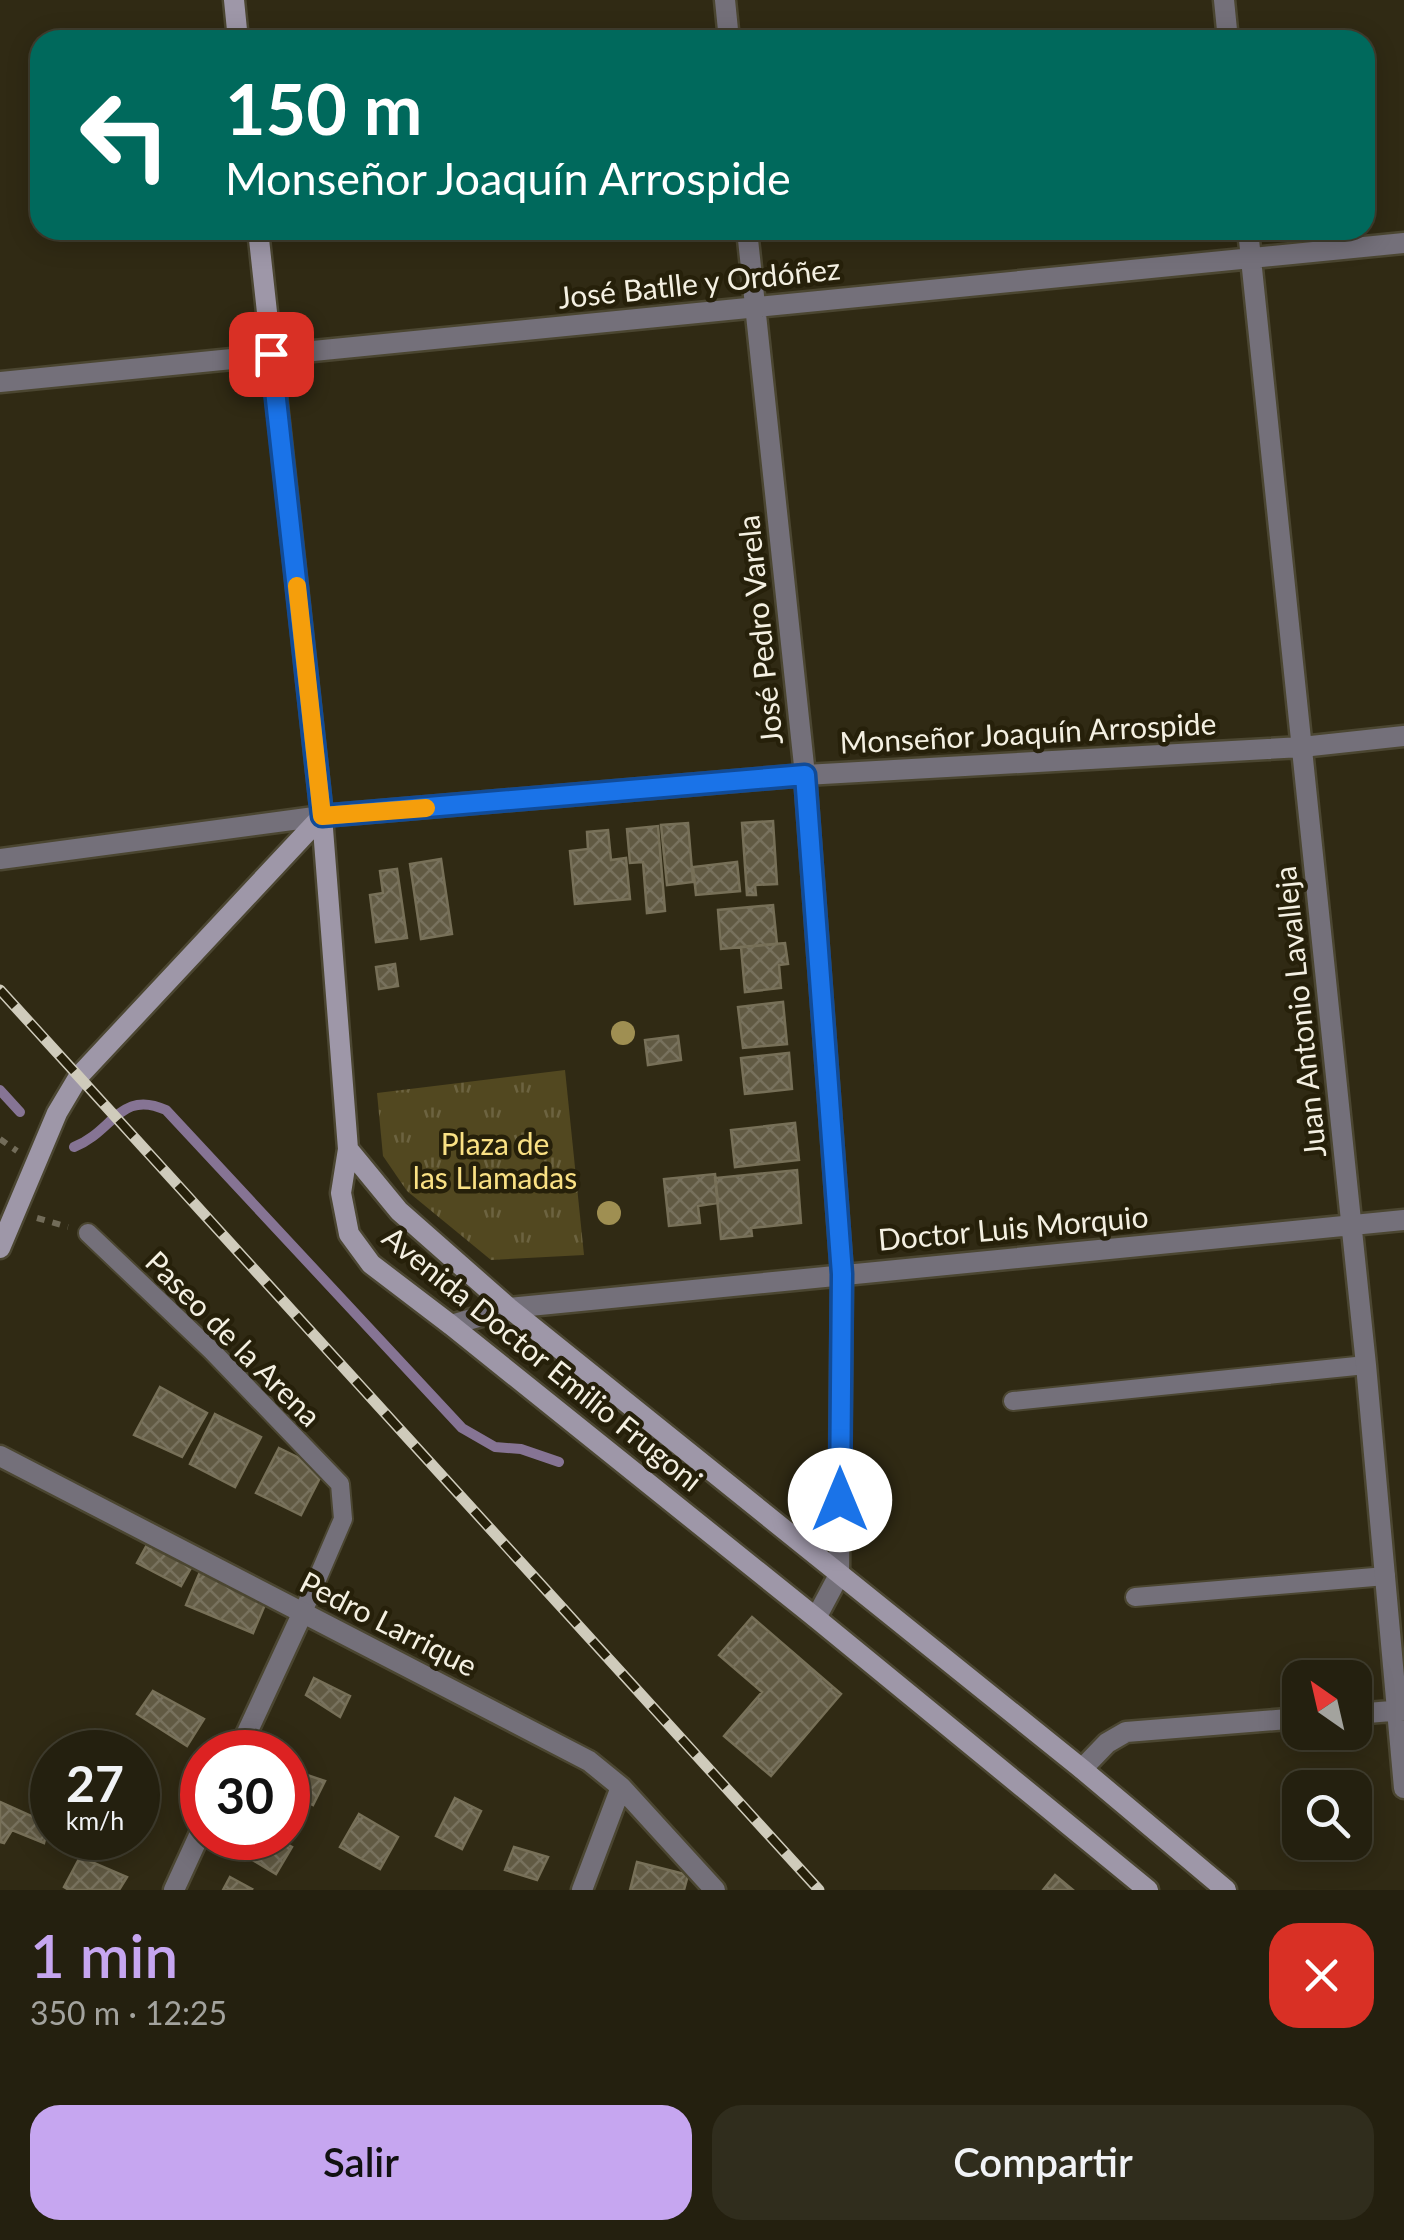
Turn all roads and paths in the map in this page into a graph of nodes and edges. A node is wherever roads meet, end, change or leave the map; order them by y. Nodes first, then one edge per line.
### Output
1 (234, 0) edge
2 (725, 0) edge
3 (1224, 0) edge
4 (237, 30) edge
5 (728, 30) edge
6 (1227, 30) edge
7 (259, 240) edge
8 (748, 240) edge
9 (1249, 240) edge
10 (1404, 242) edge
11 (1251, 258) junction
12 (754, 306) junction
13 (271, 354) junction
14 (0, 382) edge
15 (1404, 736) edge
16 (1302, 747) junction
17 (805, 775) junction
18 (322, 816) junction
19 (0, 860) edge
20 (0, 1139) edge
21 (348, 1150) junction
22 (19, 1152) dead end
23 (15, 1212) junction
24 (1404, 1220) edge
25 (1352, 1224) junction
26 (88, 1233) joint
27 (0, 1248) edge
28 (842, 1274) junction
29 (509, 1308) junction
30 (452, 1324) junction
31 (1366, 1365) junction
32 (1014, 1401) dead end
33 (0, 1456) edge
34 (839, 1576) junction
35 (1386, 1576) junction
36 (1135, 1597) dead end
37 (303, 1612) junction
38 (816, 1618) junction
39 (1400, 1710) edge
40 (1372, 1712) edge
41 (1282, 1719) edge
42 (248, 1730) edge
43 (1082, 1769) junction
44 (621, 1787) junction
45 (1404, 1788) edge
46 (188, 1860) edge
47 (174, 1890) edge
48 (582, 1890) edge
49 (715, 1890) edge
50 (1148, 1890) edge
51 (1226, 1890) edge

1 - 4 street
2 - 5 street
3 - 6 street
7 - 13 street
8 - 12 street, José Pedro Varela
9 - 11 street, Juan Antonio Lavalleja
10 - 11 street, José Batlle y Ordóñez
11 - 12 street, José Batlle y Ordóñez
11 - 16 street, Juan Antonio Lavalleja
12 - 13 street, José Batlle y Ordóñez
12 - 17 street, José Pedro Varela
13 - 14 street, José Batlle y Ordóñez
13 - 18 street
15 - 16 street, Monseñor Joaquín Arrospide
16 - 17 street, Monseñor Joaquín Arrospide
16 - 25 street, Juan Antonio Lavalleja
17 - 18 street, Monseñor Joaquín Arrospide
17 - 28 street, José Pedro Varela
18 - 19 street, Monseñor Joaquín Arrospide
18 - 21 street
18 - 23 street
20 - 22 path
21 - 29 street, Avenida Doctor Emilio Frugoni
21 - 30 street, Avenida Doctor Emilio Frugoni
23 - 26 path
23 - 27 street
24 - 25 street, Doctor Luis Morquio
25 - 28 street, Doctor Luis Morquio
25 - 31 street, Juan Antonio Lavalleja
26 - 37 lane, Paseo de la Arena
28 - 29 street, Doctor Luis Morquio
28 - 34 street, José Pedro Varela
29 - 30 street, Doctor Luis Morquio
29 - 34 street, Avenida Doctor Emilio Frugoni
30 - 38 street, Avenida Doctor Emilio Frugoni
31 - 32 lane
31 - 35 street, Juan Antonio Lavalleja
33 - 37 street, Pedro Larrique
34 - 38 street, José Pedro Varela
34 - 43 street, Avenida Doctor Emilio Frugoni
35 - 36 lane
35 - 39 street, Juan Antonio Lavalleja
37 - 42 street
37 - 44 street, Pedro Larrique
38 - 50 street, Avenida Doctor Emilio Frugoni
39 - 40 street
39 - 45 street, Juan Antonio Lavalleja
41 - 43 street
43 - 51 street, Avenida Doctor Emilio Frugoni
44 - 48 street
44 - 49 street, Pedro Larrique
46 - 47 street

